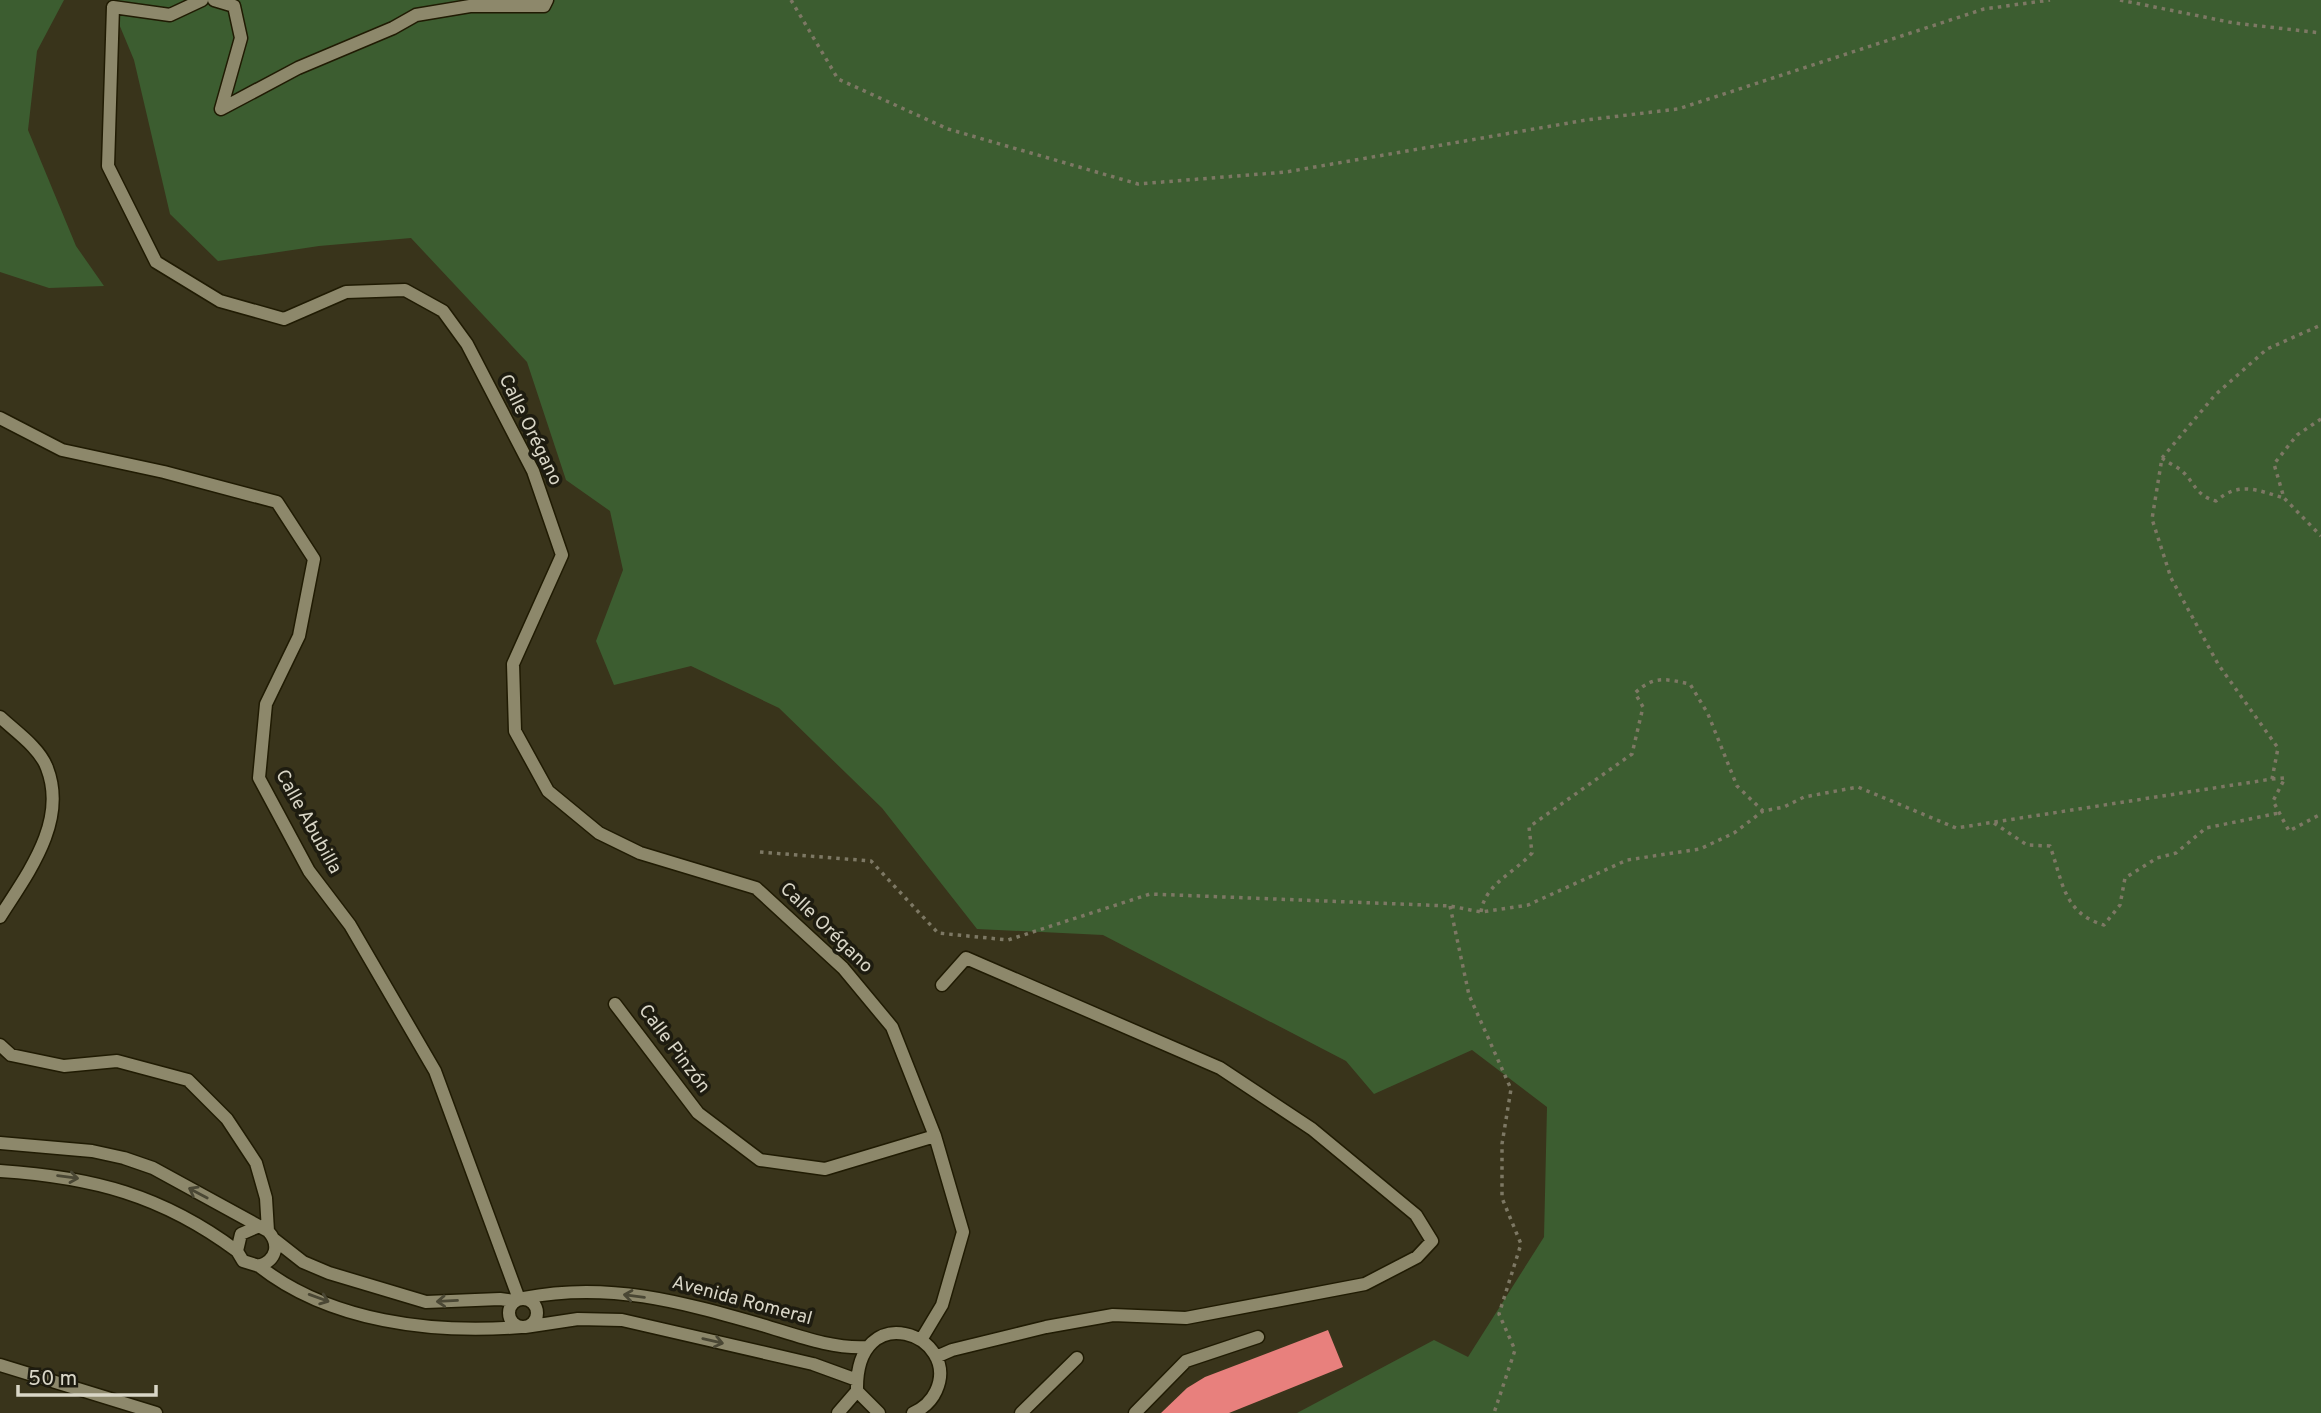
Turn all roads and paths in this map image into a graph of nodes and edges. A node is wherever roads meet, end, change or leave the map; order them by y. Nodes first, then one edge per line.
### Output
1 (202, 0) edge
2 (214, 0) edge
3 (547, 0) edge
4 (791, 0) edge
5 (2050, 0) edge
6 (2120, 0) edge
7 (2321, 33) edge
8 (2321, 325) edge
9 (0, 418) edge
10 (2321, 419) edge
11 (2162, 458) junction
12 (2284, 498) junction
13 (2321, 536) edge
14 (0, 716) edge
15 (2272, 779) junction
16 (1763, 811) junction
17 (2280, 813) junction
18 (2321, 814) edge
19 (1994, 823) junction
20 (760, 852) dead end
21 (1450, 906) junction
22 (1481, 912) junction
23 (0, 917) edge
24 (942, 985) dead end
25 (615, 1004) dead end
26 (0, 1045) edge
27 (935, 1136) junction
28 (0, 1143) edge
29 (0, 1171) edge
30 (267, 1233) junction
31 (237, 1251) junction
32 (259, 1266) junction
33 (519, 1299) junction
34 (523, 1327) junction
35 (1258, 1337) dead end
36 (921, 1340) junction
37 (867, 1347) junction
38 (936, 1357) junction
39 (1077, 1358) dead end
40 (0, 1365) edge
41 (857, 1386) junction
42 (156, 1413) edge
43 (838, 1413) edge
44 (877, 1413) edge
45 (913, 1413) edge
46 (1021, 1413) edge
47 (1135, 1413) edge
48 (1494, 1413) edge

1 - 27 street, Calle Orégano
2 - 3 street
4 - 5 path
6 - 7 path
8 - 11 path
9 - 33 street, Calle Abubilla
10 - 12 path
11 - 12 path
11 - 15 path
12 - 13 path
14 - 23 street
15 - 17 path
15 - 19 path
16 - 19 path
16 - 22 path
16 - 22 path
17 - 18 path
17 - 19 path
20 - 21 path
21 - 22 path
21 - 48 path
24 - 38 street
25 - 27 street, Calle Pinzón
26 - 30 street
27 - 36 street, Calle Orégano
30 -> 28 street, Avenida Romeral
29 -> 31 street
30 - 31 street
30 - 32 street
33 -> 30 street, Avenida Romeral
31 - 32 street
32 -> 34 street
33 - 34 street
33 - 34 street
37 -> 33 street, Avenida Romeral
34 -> 41 street
35 - 47 street
36 - 37 street
36 - 38 street
37 - 41 street
38 - 45 street
39 - 46 street
40 - 42 street
41 - 43 street
41 - 44 street

